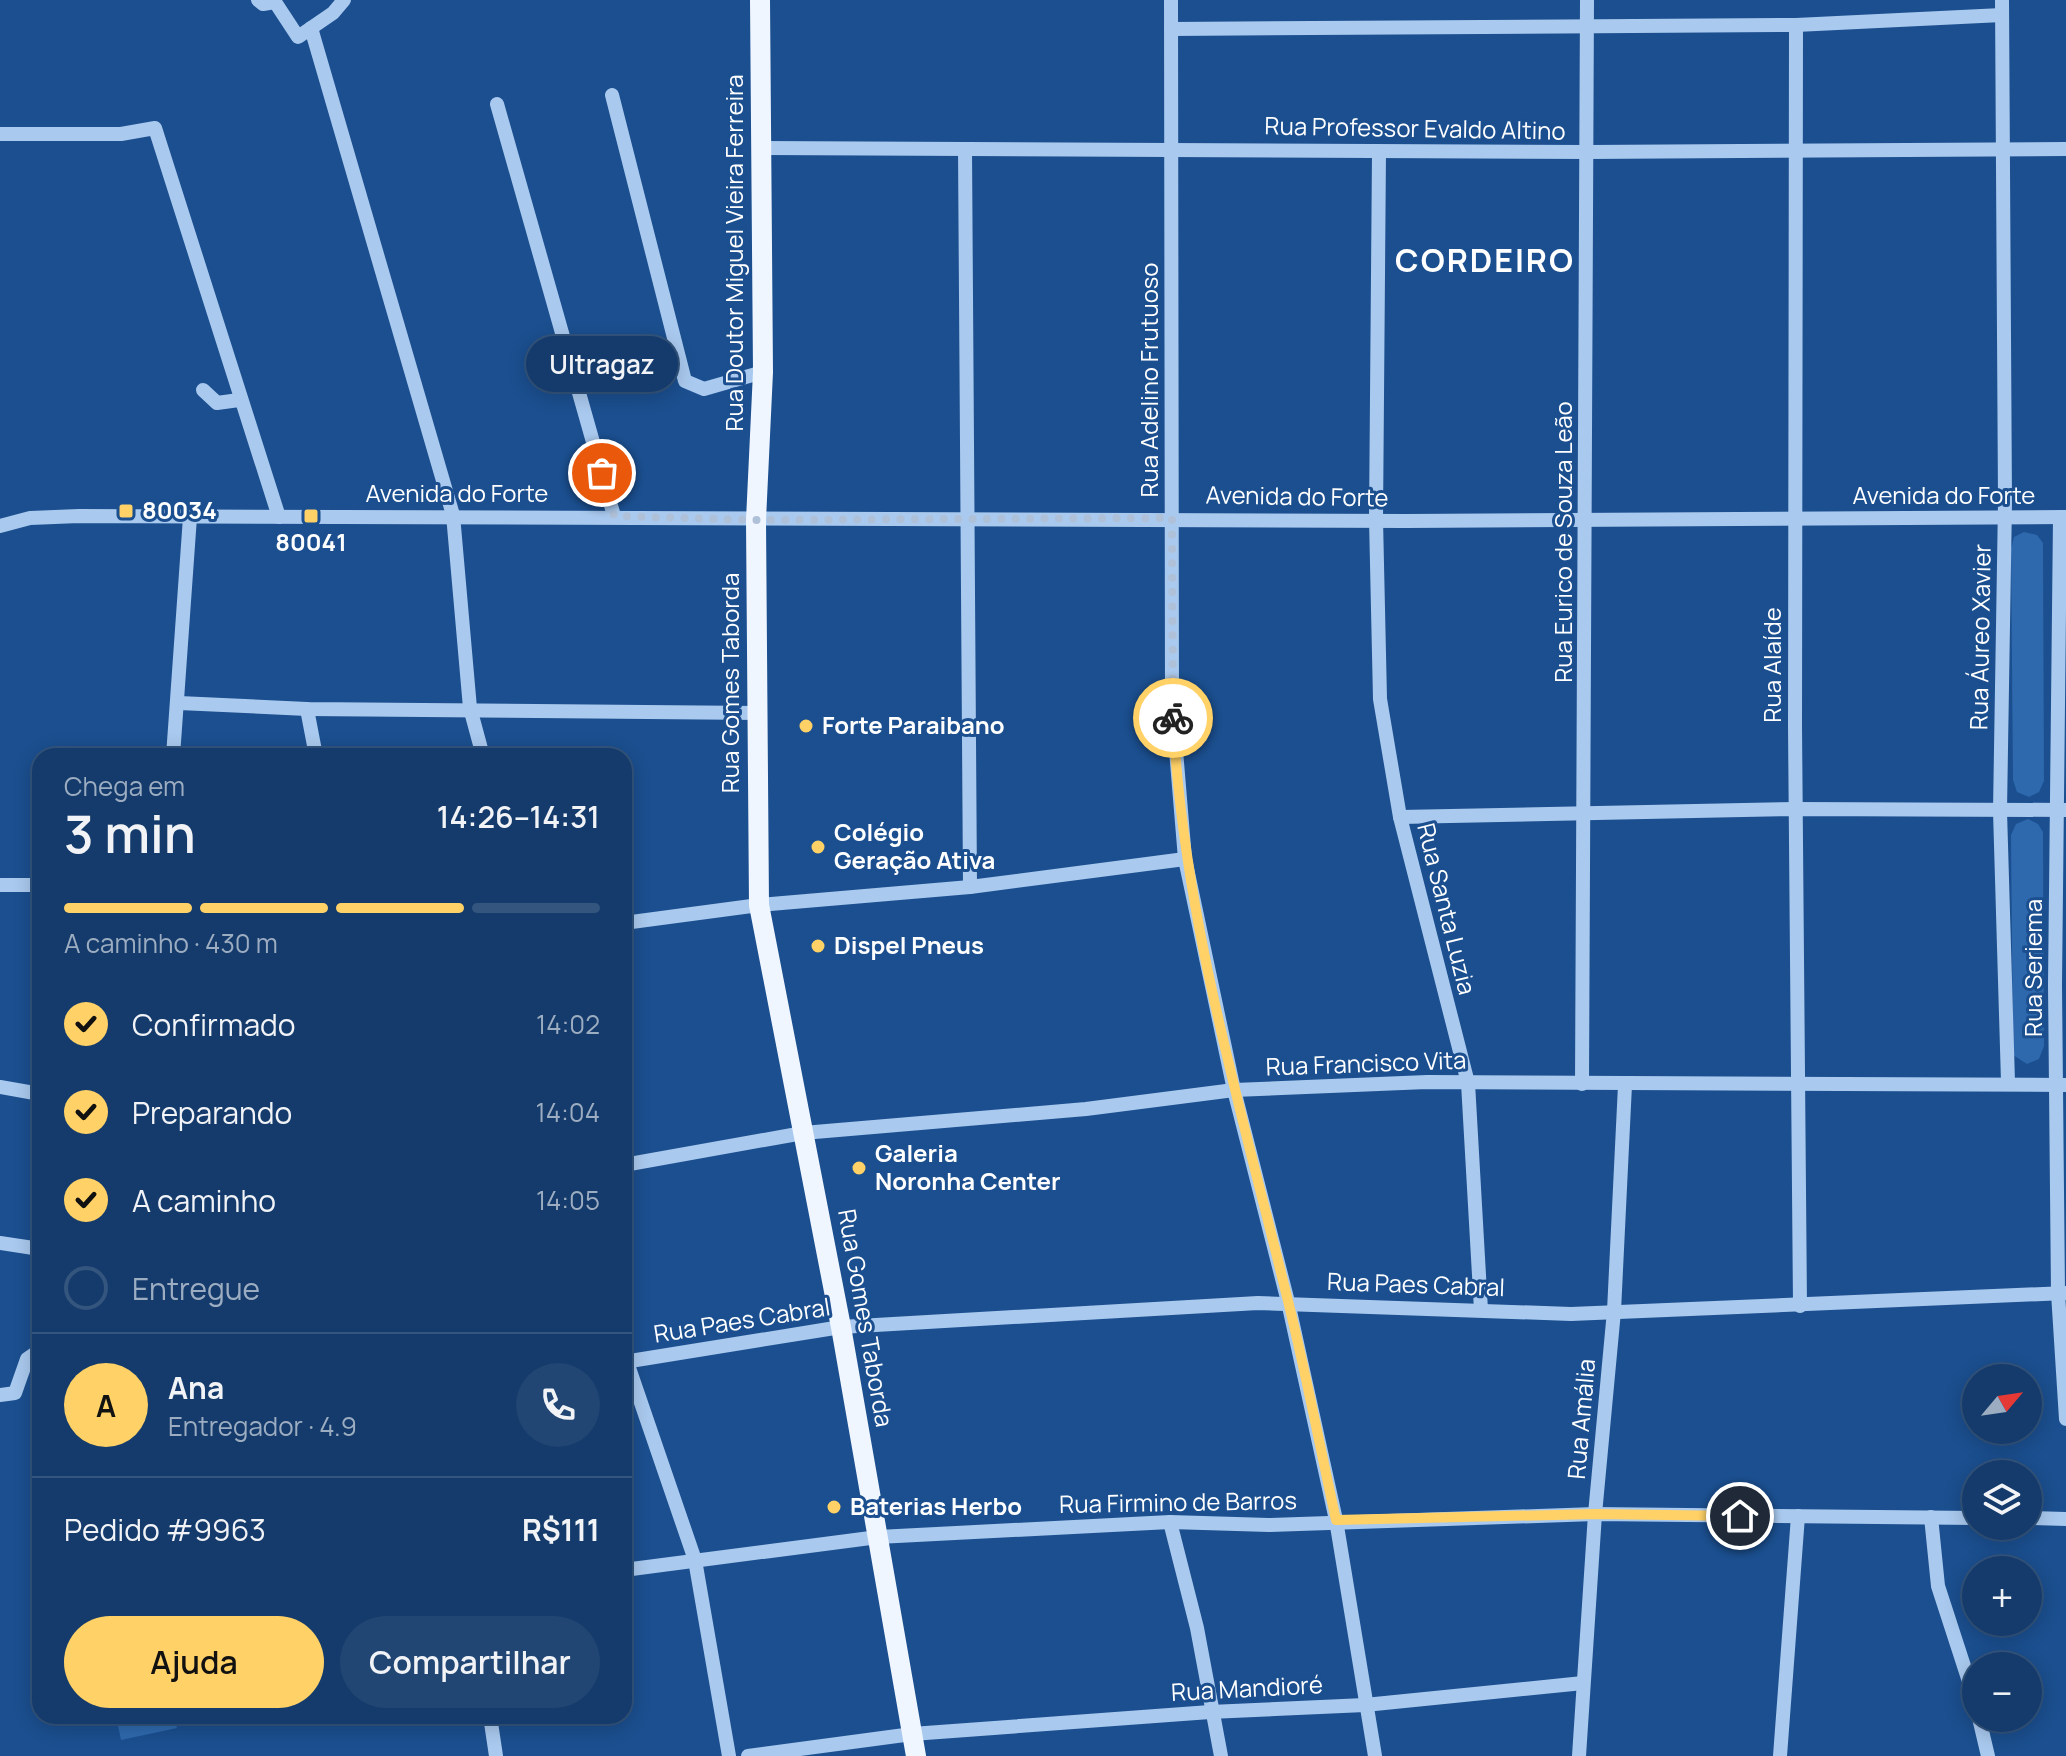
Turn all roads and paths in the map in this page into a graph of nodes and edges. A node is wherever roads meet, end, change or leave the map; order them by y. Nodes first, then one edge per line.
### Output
1 (258, 0) edge
2 (344, 0) edge
3 (760, 0) edge
4 (1171, 0) edge
5 (1587, 0) edge
6 (2002, 7) edge
7 (1587, 24) junction
8 (1796, 25) junction
9 (311, 28) junction
10 (1171, 29) junction
11 (612, 95) dead end
12 (497, 104) dead end
13 (0, 134) edge
14 (763, 148) junction
15 (1171, 148) junction
16 (965, 149) junction
17 (2005, 149) junction
18 (2066, 149) edge
19 (1797, 150) junction
20 (1379, 152) junction
21 (1588, 152) junction
22 (763, 372) junction
23 (203, 390) dead end
24 (239, 400) junction
25 (756, 513) junction
26 (453, 515) junction
27 (614, 516) junction
28 (190, 517) junction
29 (279, 517) junction
30 (965, 517) junction
31 (2063, 517) edge
32 (1172, 518) junction
33 (1796, 518) junction
34 (2004, 518) junction
35 (1376, 519) junction
36 (1587, 520) junction
37 (0, 526) edge
38 (179, 703) junction
39 (470, 708) junction
40 (307, 709) junction
41 (757, 713) junction
42 (174, 748) edge
43 (314, 748) edge
44 (481, 748) edge
45 (1796, 809) junction
46 (2061, 810) edge
47 (2000, 811) junction
48 (1583, 813) junction
49 (1400, 817) junction
50 (1185, 859) junction
51 (0, 885) edge
52 (32, 885) edge
53 (970, 887) junction
54 (759, 905) junction
55 (632, 922) edge
56 (1798, 1082) junction
57 (2008, 1082) junction
58 (1468, 1083) junction
59 (1582, 1084) junction
60 (1625, 1085) junction
61 (2061, 1085) edge
62 (0, 1087) edge
63 (1234, 1090) junction
64 (32, 1093) edge
65 (803, 1133) junction
66 (632, 1164) edge
67 (0, 1243) edge
68 (32, 1248) edge
69 (2062, 1293) edge
70 (1288, 1302) junction
71 (1800, 1306) junction
72 (1481, 1310) junction
73 (1614, 1311) junction
74 (841, 1327) junction
75 (32, 1356) edge
76 (632, 1361) edge
77 (632, 1379) edge
78 (0, 1395) edge
79 (2066, 1419) edge
80 (1595, 1514) junction
81 (1798, 1516) junction
82 (1931, 1517) junction
83 (1962, 1518) edge
84 (2042, 1518) edge
85 (2066, 1519) edge
86 (1336, 1520) junction
87 (1170, 1522) junction
88 (878, 1537) junction
89 (695, 1560) junction
90 (632, 1569) edge
91 (1962, 1660) edge
92 (1583, 1683) junction
93 (1365, 1705) junction
94 (1210, 1712) junction
95 (491, 1724) edge
96 (1982, 1732) edge
97 (912, 1734) junction
98 (496, 1756) edge
99 (729, 1756) edge
100 (748, 1756) edge
101 (916, 1756) edge
102 (1221, 1756) edge
103 (1375, 1756) edge
104 (1579, 1756) edge
105 (1780, 1756) edge
106 (1988, 1756) edge

1 - 9 street
2 - 9 street
3 - 14 main road, Rua Doutor Miguel Vieira Ferreira
4 - 10 street, Rua Adelino Frutuoso
5 - 7 street, Rua Eurico de Souza Leão
6 - 8 street
6 - 17 street, Rua Áureo Xavier
7 - 8 street
7 - 10 street
7 - 21 street, Rua Eurico de Souza Leão
8 - 19 street, Rua Alaíde
9 - 26 street
10 - 15 street, Rua Adelino Frutuoso
11 - 22 street
12 - 27 street
13 - 24 street
14 - 16 street, Rua Professor Evaldo Altino
14 - 22 main road, Rua Doutor Miguel Vieira Ferreira
15 - 16 street, Rua Professor Evaldo Altino
15 - 20 street, Rua Professor Evaldo Altino
15 - 32 street, Rua Adelino Frutuoso
16 - 30 street
17 - 18 street, Rua Professor Evaldo Altino
17 - 19 street, Rua Professor Evaldo Altino
17 - 34 street, Rua Áureo Xavier
19 - 21 street, Rua Professor Evaldo Altino
19 - 33 street, Rua Alaíde
20 - 21 street, Rua Professor Evaldo Altino
20 - 35 street, Rua Santa Luzia
21 - 36 street, Rua Eurico de Souza Leão
22 - 25 main road, Rua Doutor Miguel Vieira Ferreira
23 - 24 street
24 - 29 street
25 - 27 street, Avenida do Forte
25 - 30 street, Avenida do Forte
25 - 41 main road, Rua Gomes Taborda
26 - 27 street, Avenida do Forte
26 - 29 street, Avenida do Forte
26 - 39 street
28 - 29 street, Avenida do Forte
28 - 37 street, Avenida do Forte
28 - 38 street
30 - 32 street, Avenida do Forte
30 - 53 street
31 - 34 street, Avenida do Forte
31 - 46 street, Rua Seriema
32 - 35 street, Avenida do Forte
32 - 50 street, Rua Adelino Frutuoso
33 - 34 street, Avenida do Forte
33 - 36 street, Avenida do Forte
33 - 45 street, Rua Alaíde
34 - 47 street, Rua Áureo Xavier
35 - 36 street, Avenida do Forte
35 - 49 street, Rua Santa Luzia
36 - 48 street, Rua Eurico de Souza Leão
38 - 40 street
38 - 42 street
39 - 40 street
39 - 41 street
39 - 44 street
40 - 43 street
41 - 54 main road, Rua Gomes Taborda
45 - 47 street
45 - 48 street
45 - 56 street, Rua Alaíde
46 - 47 street
46 - 61 street, Rua Seriema
47 - 57 street, Rua Áureo Xavier
48 - 49 street
48 - 59 street, Rua Eurico de Souza Leão
49 - 58 street, Rua Santa Luzia
50 - 53 street
50 - 63 street, Rua Adelino Frutuoso
51 - 52 street
53 - 54 street
54 - 55 street
54 - 65 main road, Rua Gomes Taborda
56 - 57 street, Rua Francisco Vita
56 - 60 street, Rua Francisco Vita
56 - 71 street, Rua Alaíde
57 - 61 street, Rua Francisco Vita
58 - 59 street, Rua Francisco Vita
58 - 63 street, Rua Francisco Vita
58 - 72 street, Rua Santa Luzia
59 - 60 street, Rua Francisco Vita
60 - 73 street, Rua Amália
61 - 69 street, Rua Seriema
62 - 64 street
63 - 65 street, Rua Francisco Vita
63 - 70 street, Rua Adelino Frutuoso
65 - 66 street, Rua Francisco Vita
65 - 74 main road, Rua Gomes Taborda
67 - 68 street
69 - 71 street, Rua Paes Cabral
69 - 79 street, Rua Seriema
70 - 72 street, Rua Paes Cabral
70 - 74 street, Rua Paes Cabral
70 - 86 street, Rua Adelino Frutuoso
71 - 73 street, Rua Paes Cabral
72 - 73 street, Rua Paes Cabral
73 - 80 street, Rua Amália
74 - 76 street, Rua Paes Cabral
74 - 88 main road, Rua Gomes Taborda
75 - 78 street
77 - 89 street
80 - 81 street, Rua Firmino de Barros
80 - 86 street, Rua Firmino de Barros
80 - 92 street, Rua Amália
81 - 82 street, Rua Firmino de Barros
81 - 105 street
82 - 83 street, Rua Firmino de Barros
82 - 91 street
84 - 85 street
86 - 87 street, Rua Firmino de Barros
86 - 93 street, Rua Adelino Frutuoso
87 - 88 street, Rua Firmino de Barros
87 - 94 street
88 - 89 street, Rua Firmino de Barros
88 - 97 main road, Rua Gomes Taborda
89 - 90 street, Rua Firmino de Barros
89 - 99 street
92 - 93 street, Rua Mandioré
92 - 104 street, Rua Amália
93 - 94 street, Rua Mandioré
93 - 103 street, Rua Adelino Frutuoso
94 - 97 street, Rua Mandioré
94 - 102 street
95 - 98 street
96 - 106 street
97 - 100 street, Rua Mandioré
97 - 101 main road, Rua Gomes Taborda

